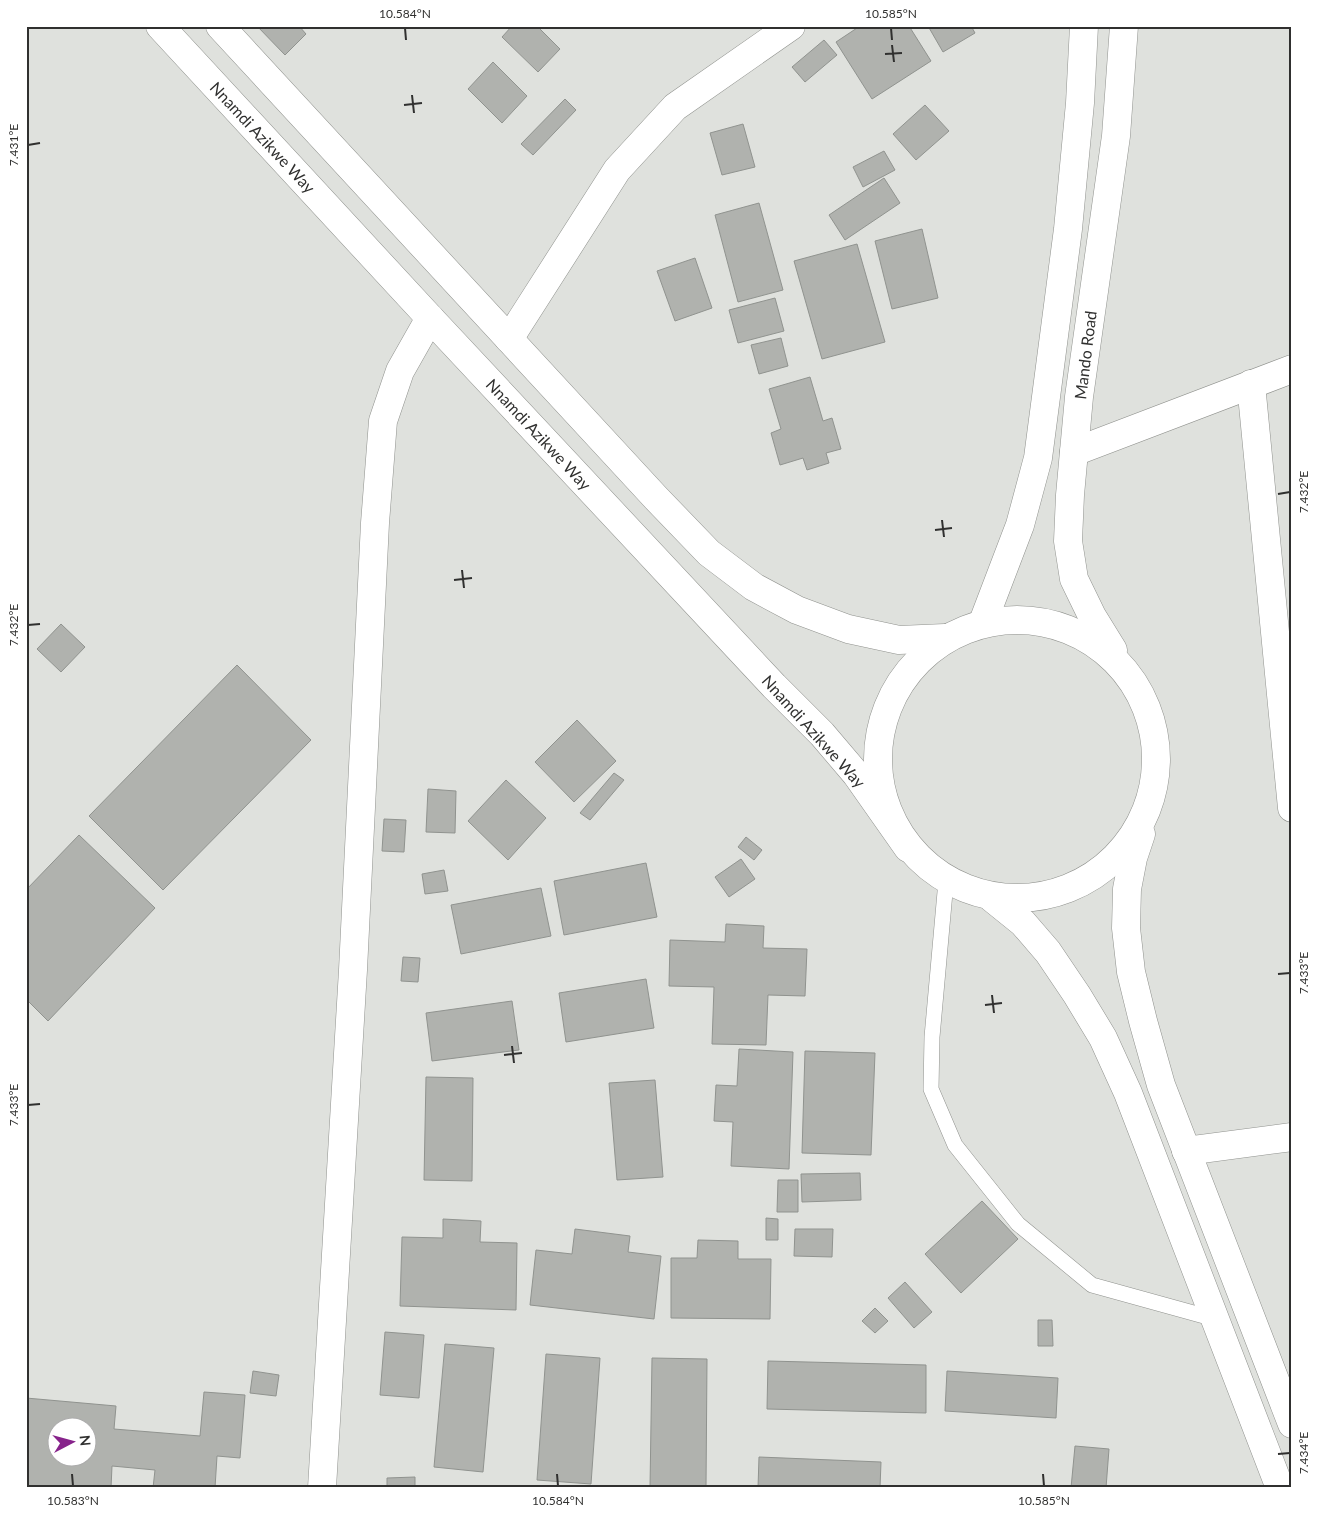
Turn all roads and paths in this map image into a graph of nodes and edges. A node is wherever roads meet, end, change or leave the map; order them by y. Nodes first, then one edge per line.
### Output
1 (160, 26) edge
2 (220, 26) edge
3 (791, 26) edge
4 (1084, 26) edge
5 (1124, 26) edge
6 (430, 318) junction
7 (509, 339) junction
8 (1292, 369) edge
9 (1250, 384) junction
10 (1074, 452) junction
11 (983, 622) junction
12 (945, 638) junction
13 (1126, 670) junction
14 (1292, 808) edge
15 (1148, 809) junction
16 (908, 848) junction
17 (946, 881) junction
18 (992, 898) junction
19 (1292, 1137) edge
20 (1186, 1151) junction
21 (1215, 1319) junction
22 (1292, 1424) edge
23 (322, 1488) edge
24 (1280, 1488) edge

1 - 6 main road, Nnamdi Azikwe Way
2 - 7 main road
3 - 7 main road
4 - 11 main road, Mando Road
5 - 10 main road, Mando Road
6 - 16 main road, Nnamdi Azikwe Way
6 - 23 main road
7 - 12 main road
8 - 9 main road
9 - 10 main road
9 - 14 main road
10 - 13 main road, Mando Road
11 - 12 main road
11 - 13 main road
12 - 16 main road
13 - 15 main road, Mando Road
15 - 18 main road
15 - 20 main road
16 - 17 main road
17 - 18 main road
17 - 21 lane
18 - 21 main road
19 - 20 main road
20 - 22 main road
21 - 24 main road

